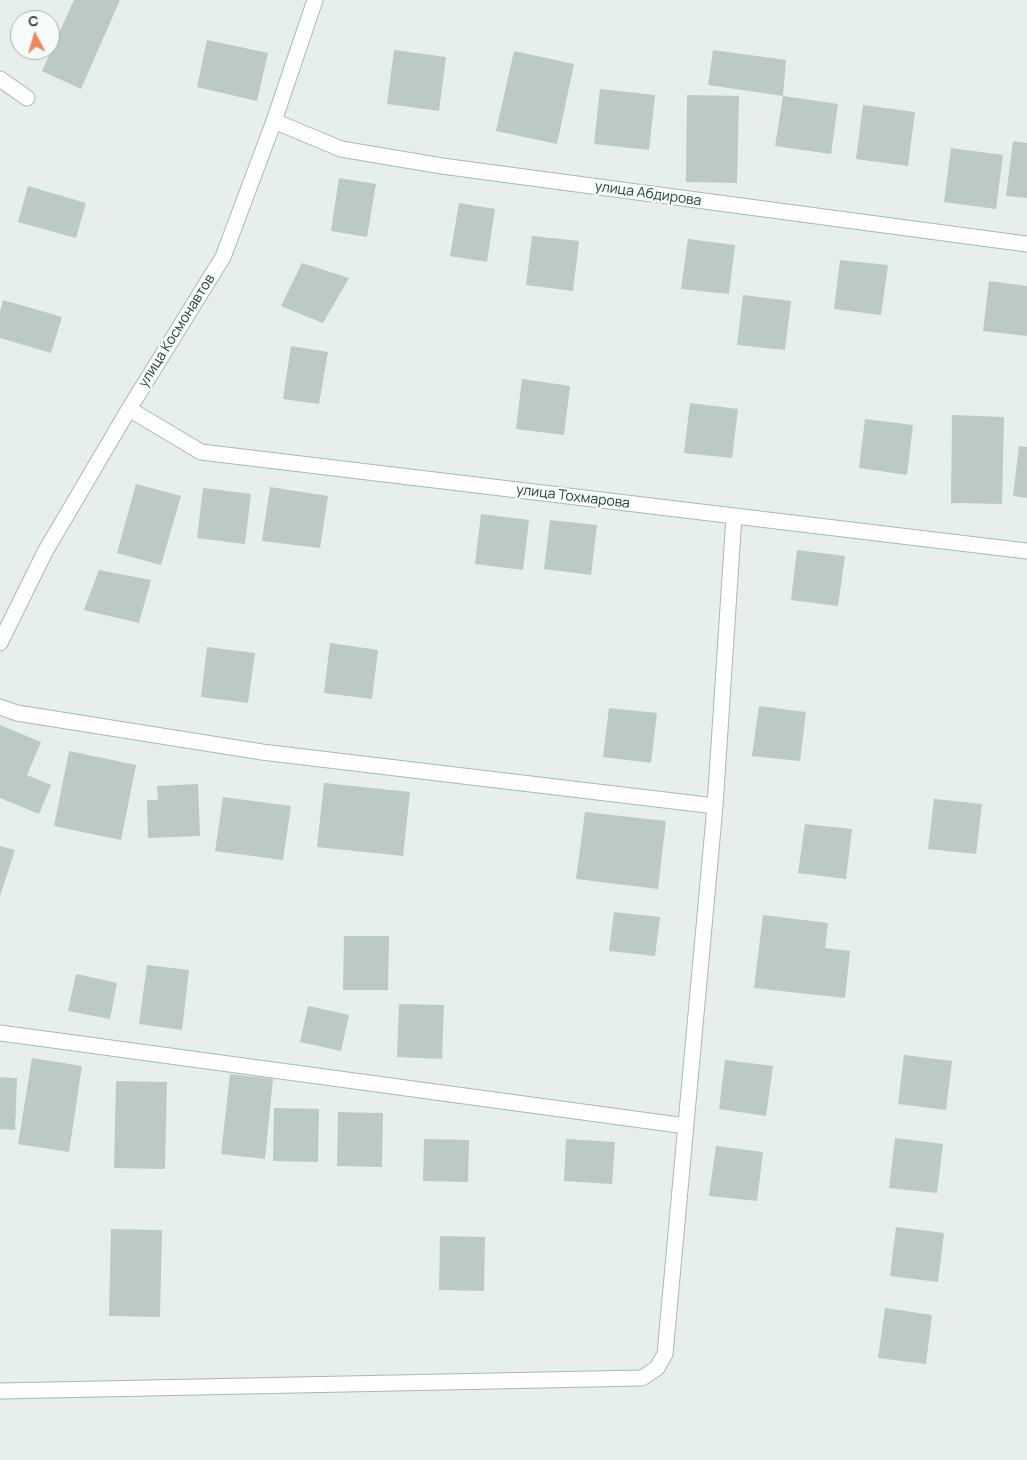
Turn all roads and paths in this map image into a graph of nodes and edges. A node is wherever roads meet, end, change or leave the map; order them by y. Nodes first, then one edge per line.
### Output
1 (315, 0) edge
2 (0, 79) edge
3 (27, 98) dead end
4 (274, 121) junction
5 (1027, 244) edge
6 (130, 409) junction
7 (734, 516) junction
8 (1027, 551) edge
9 (0, 643) edge
10 (0, 707) edge
11 (715, 806) junction
12 (0, 1033) edge
13 (686, 1126) junction
14 (0, 1391) edge

1 - 4 street, улица Космонавтов
2 - 3 street
4 - 5 street, улица Абдирова
4 - 6 street, улица Космонавтов
6 - 7 street, улица Тохмарова
6 - 9 street, улица Космонавтов
7 - 8 street, улица Тохмарова
7 - 11 street
10 - 11 street
11 - 13 street
12 - 13 street
13 - 14 street

